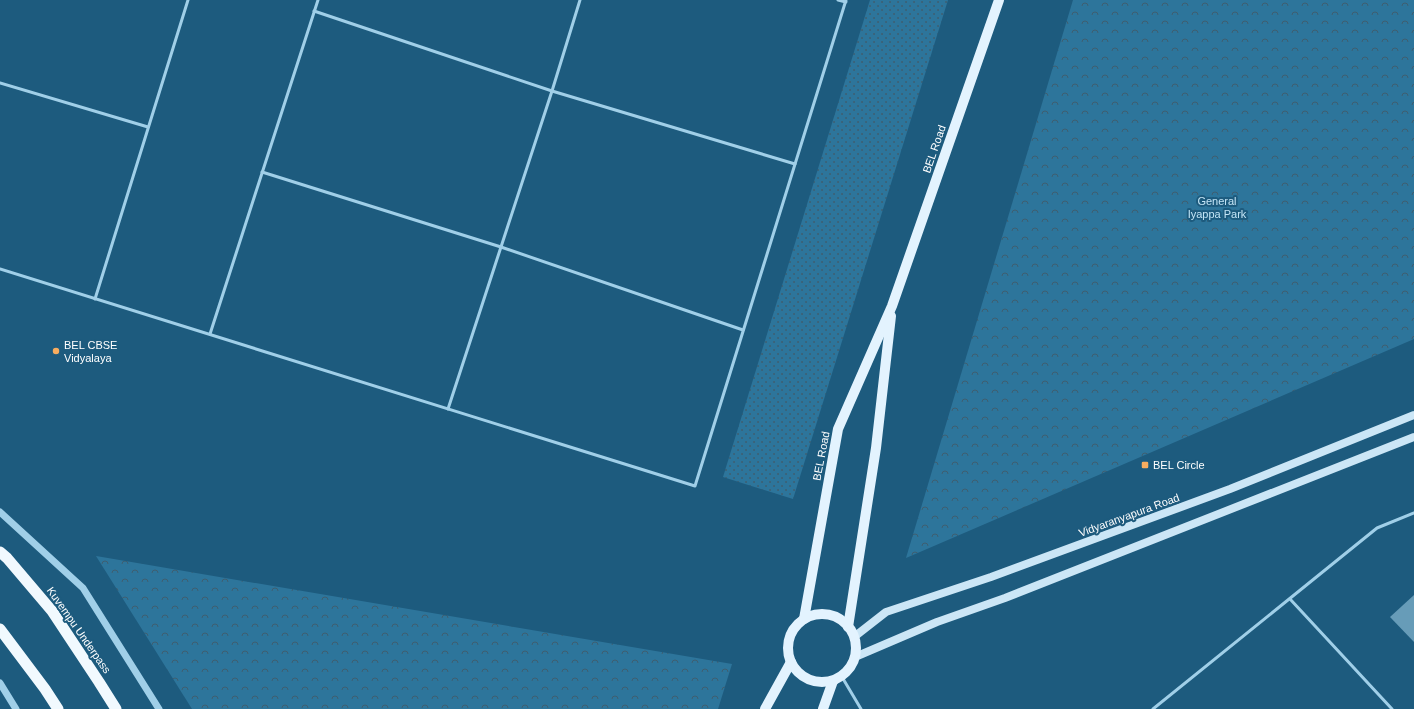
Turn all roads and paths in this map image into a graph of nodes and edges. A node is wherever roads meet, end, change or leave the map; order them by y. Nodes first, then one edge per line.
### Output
1 (188, 0) edge
2 (318, 0) edge
3 (580, 0) edge
4 (838, 0) edge
5 (999, 0) edge
6 (846, 1) edge
7 (314, 11) junction
8 (0, 83) edge
9 (552, 91) junction
10 (148, 127) junction
11 (795, 164) junction
12 (262, 172) junction
13 (501, 247) junction
14 (0, 269) edge
15 (95, 298) junction
16 (892, 306) junction
17 (744, 330) junction
18 (210, 334) junction
19 (448, 409) junction
20 (1414, 415) edge
21 (1414, 437) edge
22 (0, 512) edge
23 (1414, 512) edge
24 (0, 552) edge
25 (1290, 598) junction
26 (804, 619) junction
27 (848, 627) junction
28 (0, 629) edge
29 (854, 637) junction
30 (855, 657) junction
31 (791, 662) junction
32 (837, 679) junction
33 (0, 683) edge
34 (16, 709) edge
35 (58, 709) edge
36 (116, 709) edge
37 (158, 709) edge
38 (765, 709) edge
39 (823, 709) edge
40 (861, 709) edge
41 (1153, 709) edge
42 (1392, 709) edge

1 - 10 lane
2 - 7 lane
3 - 9 lane
4 - 6 lane
5 - 16 main road, BEL Road
6 - 11 lane
7 - 9 lane
7 - 12 lane
8 - 10 lane
9 - 11 lane
9 - 13 lane
10 - 15 lane
11 - 17 lane
12 - 13 lane
12 - 18 lane
13 - 17 lane
13 - 19 lane
14 - 15 lane
15 - 18 lane
16 - 26 main road, BEL Road
16 - 27 main road, BEL Road
17 - 19 lane
18 - 19 lane
20 - 29 main road, Vidyaranyapura Road
21 - 30 main road
22 - 37 street
23 - 25 lane
24 - 36 highway, Kuvempu Underpass
25 - 41 lane
25 - 42 lane
26 - 27 main road
26 - 31 main road
27 - 29 main road
28 - 35 highway
29 - 30 main road
30 - 32 main road
31 - 32 main road
31 - 38 main road
32 - 39 main road
32 - 40 lane
33 - 34 street

